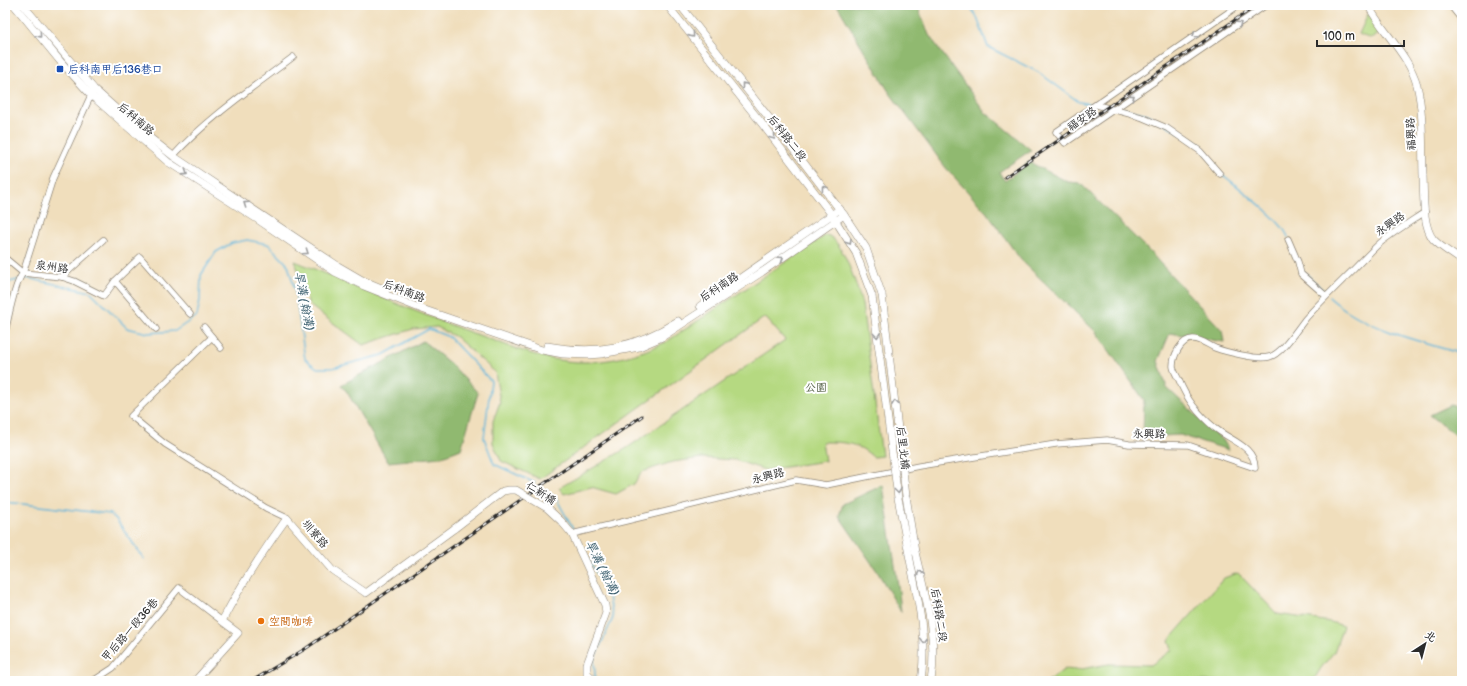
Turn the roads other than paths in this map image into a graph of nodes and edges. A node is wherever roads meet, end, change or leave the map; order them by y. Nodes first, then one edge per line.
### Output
1 (14, 5) edge
2 (667, 5) edge
3 (680, 5) edge
4 (1239, 5) edge
5 (1266, 5) edge
6 (1368, 5) edge
7 (1450, 5) edge
8 (23, 9) edge
9 (1462, 20) edge
10 (710, 43) junction
11 (703, 50) junction
12 (293, 57) dead end
13 (93, 92) junction
14 (1097, 105) junction
15 (1113, 110) junction
16 (170, 159) junction
17 (1220, 174) dead end
18 (842, 212) junction
19 (1425, 212) junction
20 (834, 217) junction
21 (1288, 239) dead end
22 (103, 240) dead end
23 (5, 258) edge
24 (1462, 261) edge
25 (62, 277) junction
26 (20, 278) junction
27 (114, 282) junction
28 (882, 295) joint
29 (872, 296) joint
30 (1326, 296) junction
31 (190, 314) dead end
32 (204, 327) dead end
33 (156, 329) dead end
34 (5, 332) edge
35 (212, 337) junction
36 (221, 348) dead end
37 (287, 518) junction
38 (455, 528) joint
39 (572, 534) junction
40 (915, 552) joint
41 (918, 601) joint
42 (222, 621) junction
43 (93, 681) edge
44 (195, 681) edge
45 (595, 681) edge
46 (921, 681) edge
47 (931, 681) edge

1 - 8 street, 后科南路
2 -> 11 street, 后科路二段
3 - 10 street, 后科路二段
4 -> 14 street, 福安路
15 -> 5 street, 福安路
6 - 19 street, 福興路
7 - 9 street
8 - 13 street, 后科南路
10 - 11 street
18 -> 10 street, 后科路二段
11 -> 20 street, 后科路二段
12 - 16 street
13 - 16 street, 后科南路
13 - 26 street
14 - 15 street
14 - 15 street, 福安路
15 - 17 street
16 - 20 street, 后科南路
18 - 20 street, 后科南路
18 - 28 street, 后科路二段
19 - 24 street, 福興路
19 - 30 street, 永興路
20 -> 29 street, 后科路二段
21 - 30 street
22 - 25 street
23 - 26 street, 泉州路
25 - 26 street, 泉州路
25 - 27 street, 泉州路
26 - 34 street
27 - 31 street, 泉州路
27 - 33 street
40 -> 28 street, 后里北橋, bridge
29 -> 41 street, 后里北橋, bridge
30 - 39 street, 永興路
32 - 35 street
35 - 36 street
35 - 37 street
37 - 38 street, 圳寮路
37 - 42 street, 圳寮路
38 - 39 street, 仁新橋, bridge
39 - 45 street
47 -> 40 street, 后科路二段
41 -> 46 street, 后科路二段
42 - 43 street, 甲后路一段36巷
42 - 44 street

